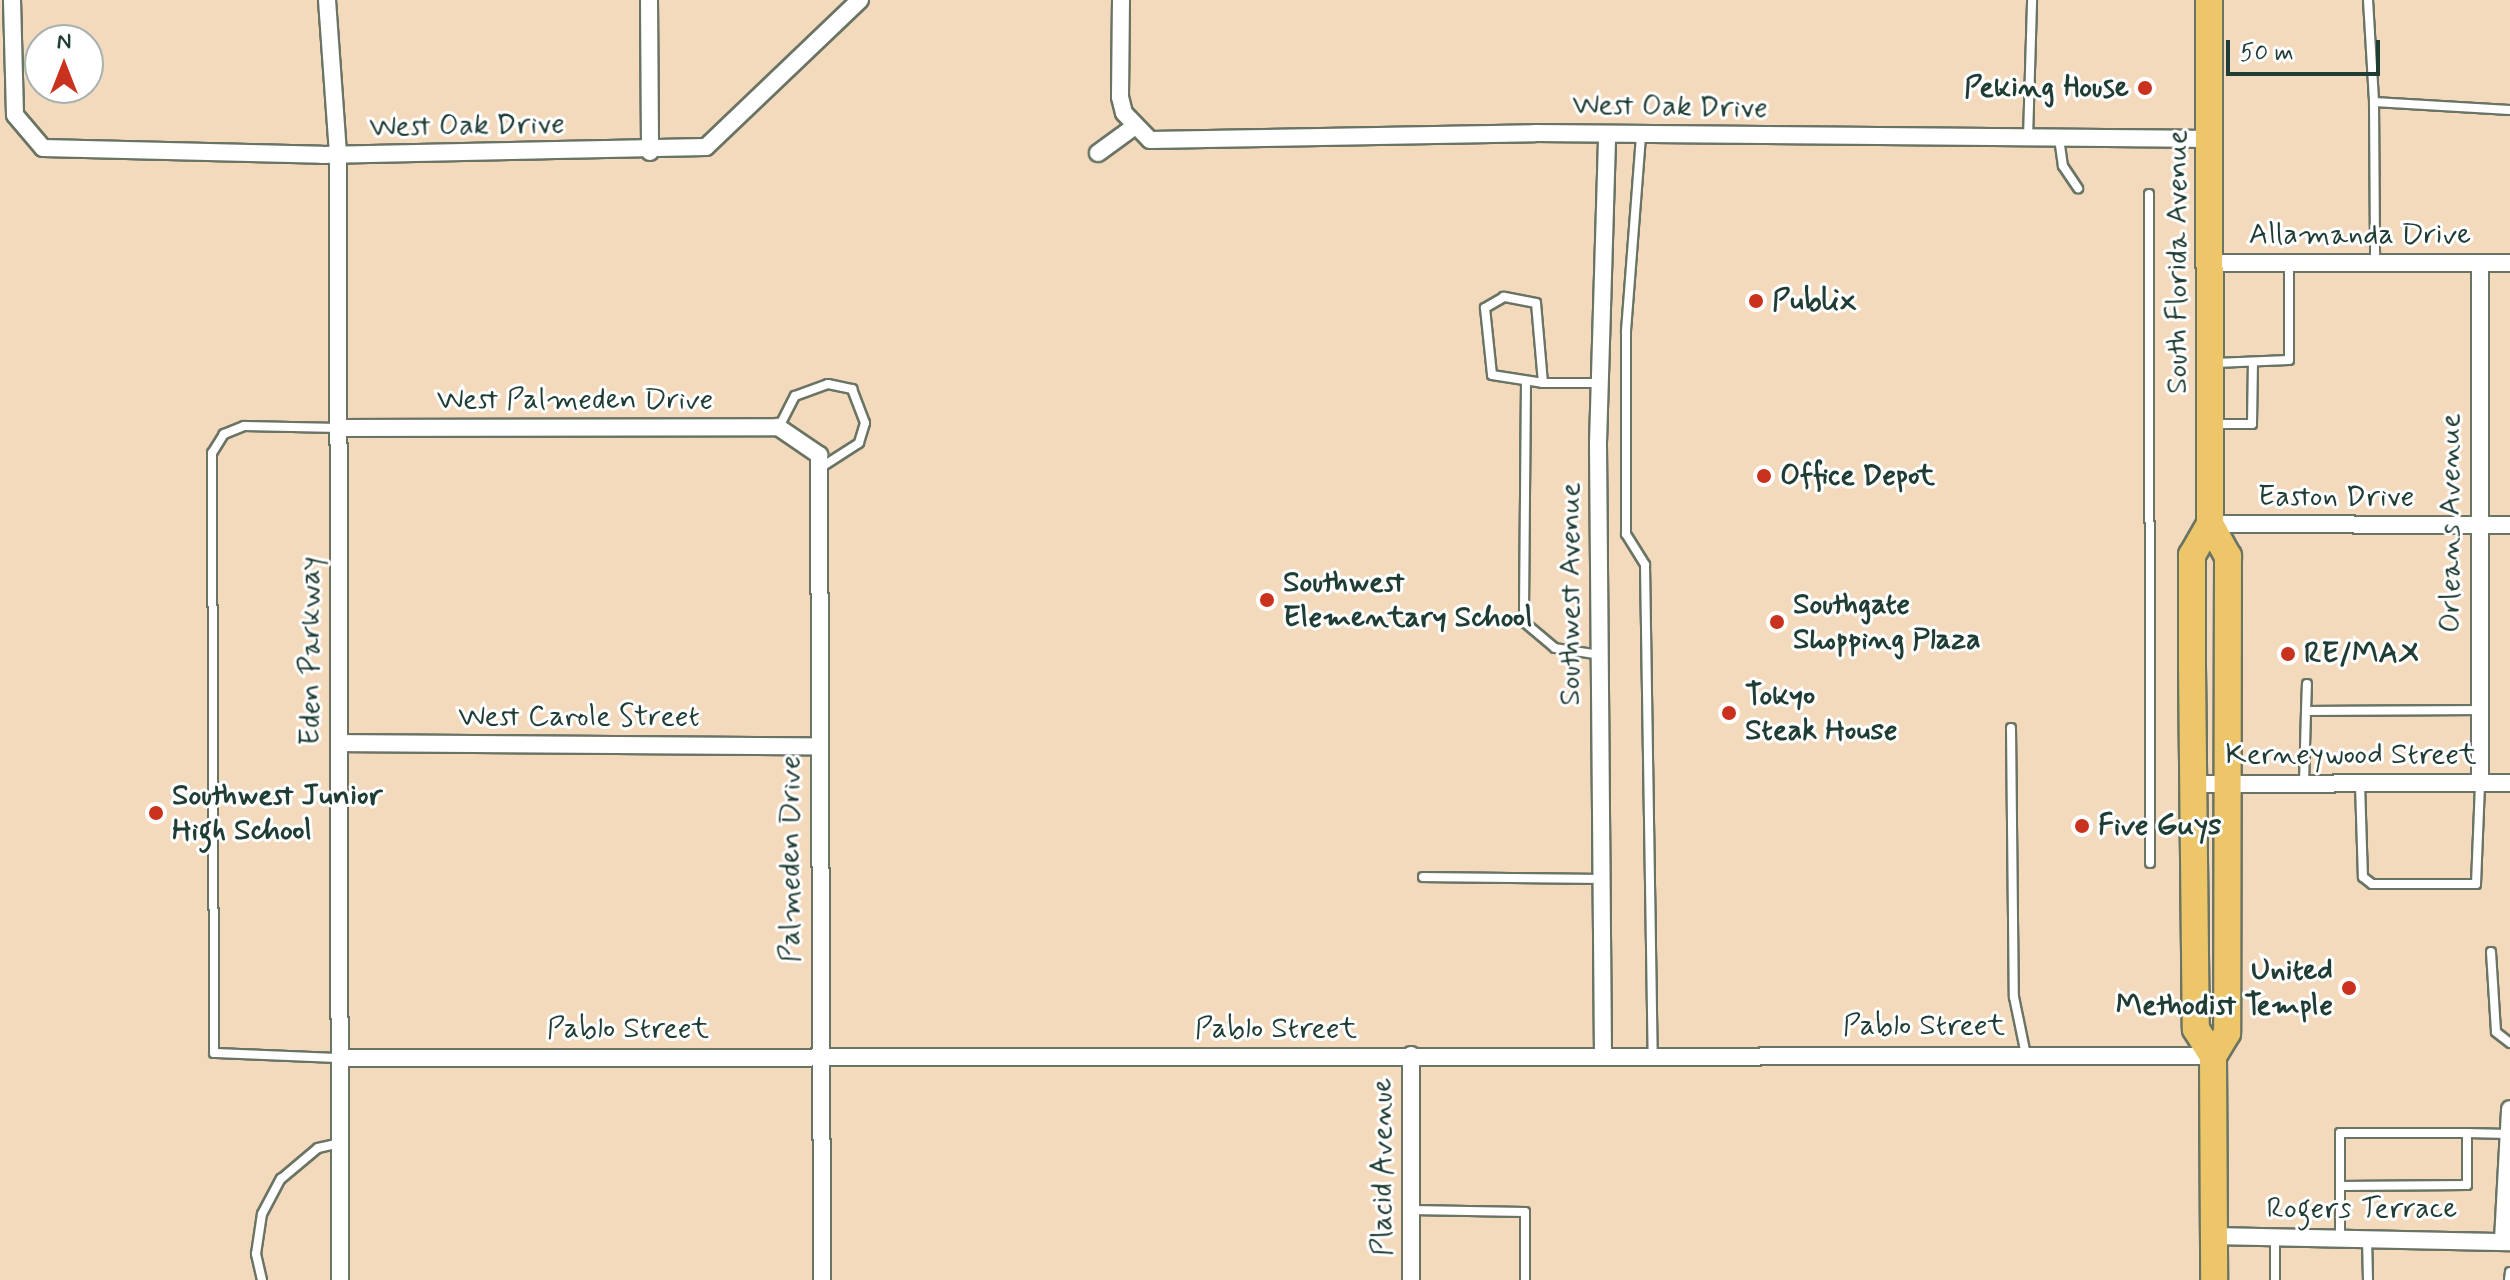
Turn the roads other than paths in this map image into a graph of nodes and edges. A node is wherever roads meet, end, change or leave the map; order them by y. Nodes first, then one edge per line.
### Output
1 (12, 0) edge
2 (327, 0) edge
3 (339, 0) edge
4 (649, 0) edge
5 (860, 0) edge
6 (1121, 0) edge
7 (2032, 0) edge
8 (2209, 0) edge
9 (2368, 0) edge
10 (333, 23) junction
11 (2374, 102) junction
12 (2510, 110) edge
13 (1135, 126) junction
14 (1607, 134) junction
15 (1641, 136) junction
16 (2028, 138) junction
17 (2059, 138) junction
18 (2210, 139) junction
19 (650, 152) junction
20 (1098, 153) dead end
21 (338, 155) junction
22 (2078, 188) dead end
23 (2149, 194) dead end
24 (2210, 263) junction
25 (2289, 263) junction
26 (2375, 263) junction
27 (2480, 263) junction
28 (2510, 263) edge
29 (2253, 362) junction
30 (2210, 363) junction
31 (1526, 381) junction
32 (1543, 383) junction
33 (1599, 383) junction
34 (2210, 424) junction
35 (778, 427) junction
36 (339, 428) junction
37 (807, 443) joint
38 (820, 468) junction
39 (2210, 524) junction
40 (2479, 525) junction
41 (2510, 525) edge
42 (1600, 655) junction
43 (2307, 684) dead end
44 (2480, 710) junction
45 (2306, 711) junction
46 (2011, 728) dead end
47 (339, 743) junction
48 (819, 746) junction
49 (2360, 783) junction
50 (2480, 783) junction
51 (2510, 783) edge
52 (2193, 784) junction
53 (2226, 784) junction
54 (2304, 784) junction
55 (2150, 863) dead end
56 (1423, 877) dead end
57 (1600, 879) junction
58 (2491, 952) dead end
59 (2510, 1043) edge
60 (1653, 1054) junction
61 (1411, 1055) junction
62 (1603, 1055) junction
63 (2026, 1055) junction
64 (821, 1056) junction
65 (2213, 1056) junction
66 (339, 1058) junction
67 (2510, 1109) edge
68 (2467, 1133) junction
69 (2508, 1134) junction
70 (339, 1143) junction
71 (2340, 1186) junction
72 (1411, 1210) junction
73 (2213, 1236) junction
74 (2275, 1236) junction
75 (2340, 1236) junction
76 (2367, 1237) junction
77 (2506, 1241) edge
78 (2510, 1272) edge
79 (262, 1280) edge
80 (340, 1280) edge
81 (822, 1280) edge
82 (1411, 1280) edge
83 (1525, 1280) edge
84 (2214, 1280) edge
85 (2275, 1280) edge
86 (2368, 1280) edge
87 (2509, 1280) edge

1 - 21 street, West Oak Drive
2 - 10 street, Eden Parkway
3 - 10 street, Eden Parkway
4 - 19 street
5 - 19 street, West Oak Drive
6 - 13 street
7 - 16 lane
8 - 18 main road, South Florida Avenue
9 - 11 lane
10 - 21 street, Eden Parkway
11 - 12 lane
11 - 26 lane
13 - 14 street, West Oak Drive
13 - 20 street
14 - 15 street, West Oak Drive
14 - 33 street, Southwest Avenue
15 - 16 street, West Oak Drive
15 - 60 lane
16 - 17 street, West Oak Drive
17 - 18 street, West Oak Drive
17 - 22 lane
18 - 24 main road, South Florida Avenue
19 - 21 street, West Oak Drive
21 - 36 street, Eden Parkway
23 - 55 lane
24 - 25 street, Allamanda Drive
24 - 30 main road, South Florida Avenue
25 - 26 street, Allamanda Drive
25 - 29 lane
26 - 27 street, Allamanda Drive
27 - 28 street, Allamanda Drive
27 - 40 street, Orleans Avenue
29 - 30 lane
29 - 34 lane
30 - 34 main road, South Florida Avenue
31 - 32 lane
31 - 32 lane
31 - 42 lane
32 - 33 lane
33 - 42 street, Southwest Avenue
34 - 39 main road, South Florida Avenue
35 - 36 street, West Palmeden Drive
35 - 37 street, West Palmeden Drive
35 - 38 lane
36 - 47 street, Eden Parkway
36 - 66 lane
37 - 38 street, Palmeden Drive
38 - 48 street, Palmeden Drive
39 - 40 street, Easton Drive
39 - 52 main road, South Florida Avenue
39 - 53 main road, South Florida Avenue
40 - 41 street, Easton Drive
40 - 44 street, Orleans Avenue
42 - 57 street, Southwest Avenue
43 - 45 lane
44 - 45 lane
44 - 50 street, Orleans Avenue
45 - 54 lane
46 - 63 lane
47 - 48 street, West Carole Street
47 - 66 street, Eden Parkway
48 - 64 street, Palmeden Drive
49 - 50 street, Kerneywood Street
49 - 50 lane
49 - 54 street, Kerneywood Street
50 - 51 street, Kerneywood Street
52 - 53 street, Kerneywood Street
52 - 65 main road, South Florida Avenue
53 - 54 street, Kerneywood Street
53 - 65 main road, South Florida Avenue
56 - 57 lane
57 - 62 street, Southwest Avenue
58 - 59 lane
60 - 62 street, Pablo Street
60 - 63 street, Pablo Street
61 - 62 street, Pablo Street
61 - 64 street, Pablo Street
61 - 72 street, Placid Avenue
63 - 65 street, Pablo Street
64 - 66 street, Pablo Street
64 - 81 street, Palmeden Drive
65 - 73 main road, South Florida Avenue
66 - 70 street, Eden Parkway
67 - 69 street
68 - 69 lane
68 - 71 lane
68 - 71 lane
69 - 77 street
70 - 79 lane
70 - 80 street, Eden Parkway
71 - 75 lane
72 - 82 street, Placid Avenue
72 - 83 lane
73 - 74 street, Rogers Terrace
73 - 84 main road, South Florida Avenue
74 - 75 street, Rogers Terrace
74 - 85 lane
75 - 76 street, Rogers Terrace
76 - 77 street, Rogers Terrace
76 - 86 lane
78 - 87 lane

